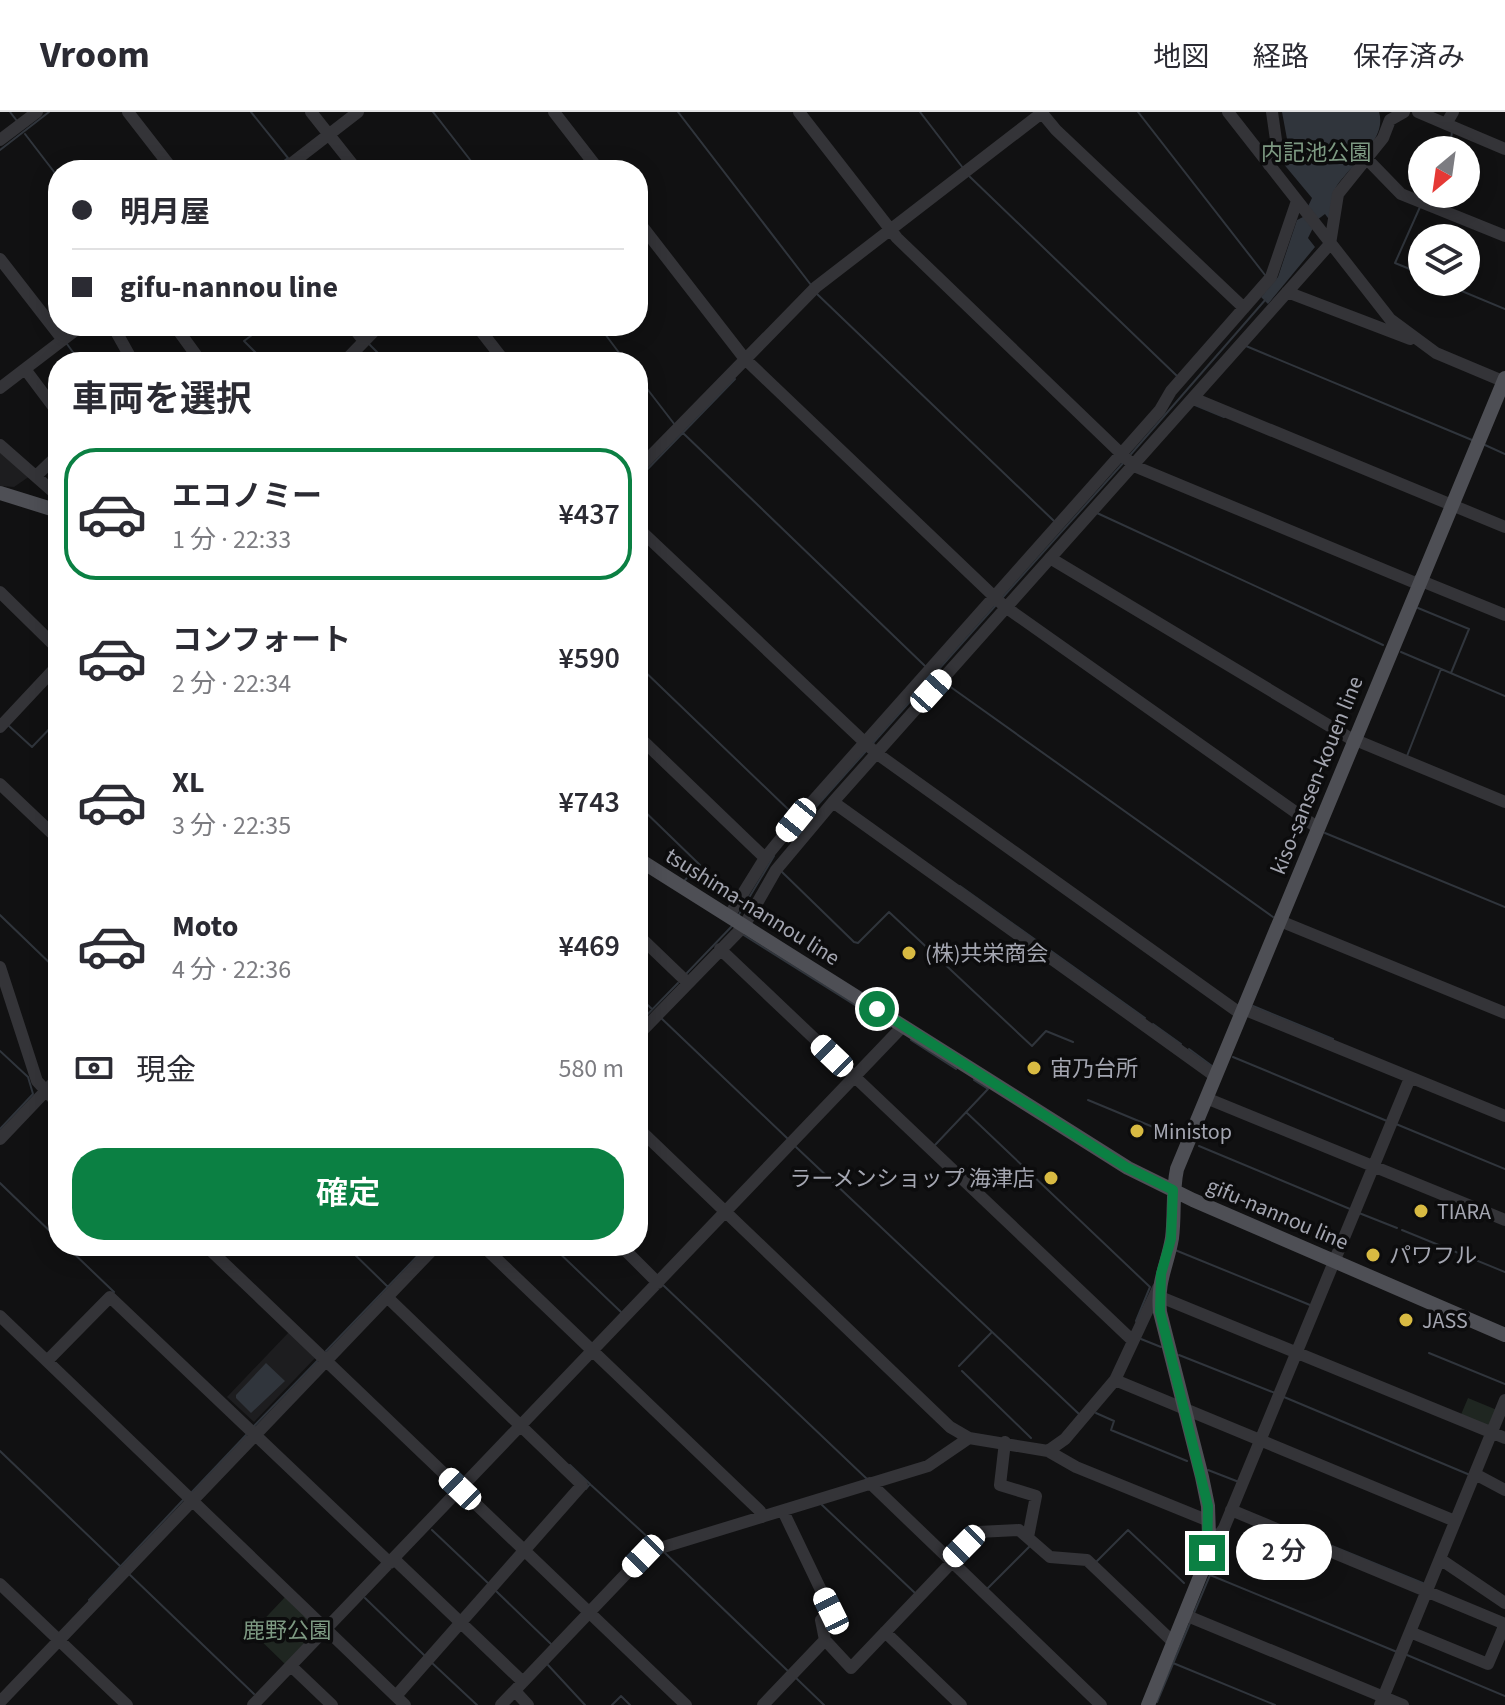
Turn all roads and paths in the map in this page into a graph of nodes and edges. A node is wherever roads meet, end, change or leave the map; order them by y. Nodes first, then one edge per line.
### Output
1 (37, 112) edge
2 (128, 112) edge
3 (311, 112) edge
4 (358, 112) edge
5 (554, 112) edge
6 (799, 112) edge
7 (1042, 112) edge
8 (1228, 112) edge
9 (1272, 112) edge
10 (1404, 112) edge
11 (1418, 112) edge
12 (1453, 112) edge
13 (1388, 116) edge
14 (1446, 124) junction
15 (329, 135) junction
16 (0, 140) edge
17 (1505, 149) edge
18 (1367, 159) junction
19 (165, 160) edge
20 (296, 160) edge
21 (349, 160) edge
22 (591, 160) edge
23 (1269, 165) junction
24 (1301, 206) junction
25 (890, 229) junction
26 (648, 234) edge
27 (1505, 236) edge
28 (1330, 244) junction
29 (0, 259) edge
30 (1287, 292) junction
31 (1244, 308) junction
32 (48, 321) edge
33 (60, 336) edge
34 (68, 336) edge
35 (360, 336) edge
36 (369, 336) edge
37 (485, 336) edge
38 (63, 340) junction
39 (364, 341) junction
40 (1417, 341) junction
41 (354, 352) edge
42 (497, 352) edge
43 (745, 359) junction
44 (25, 369) junction
45 (1505, 380) edge
46 (0, 388) edge
47 (1193, 398) junction
48 (48, 400) edge
49 (0, 445) edge
50 (648, 459) edge
51 (1128, 459) junction
52 (48, 465) edge
53 (36, 476) junction
54 (48, 487) edge
55 (0, 493) edge
56 (1450, 505) junction
57 (48, 508) edge
58 (1505, 527) edge
59 (648, 537) edge
60 (1050, 558) junction
61 (1418, 582) junction
62 (0, 592) edge
63 (1000, 603) junction
64 (1505, 615) edge
65 (48, 639) edge
66 (48, 675) edge
67 (1, 723) edge
68 (1353, 740) junction
69 (648, 746) edge
70 (870, 748) junction
71 (0, 784) edge
72 (833, 802) junction
73 (1505, 802) edge
74 (1318, 828) junction
75 (48, 830) edge
76 (765, 858) junction
77 (648, 865) edge
78 (736, 921) junction
79 (1280, 921) junction
80 (648, 945) edge
81 (720, 949) junction
82 (0, 967) edge
83 (684, 979) junction
84 (1242, 1012) junction
85 (1505, 1013) edge
86 (648, 1023) edge
87 (903, 1026) junction
88 (1215, 1076) junction
89 (854, 1078) junction
90 (1410, 1078) junction
91 (48, 1089) edge
92 (45, 1092) junction
93 (48, 1095) edge
94 (1206, 1098) junction
95 (1505, 1116) edge
96 (648, 1138) edge
97 (0, 1139) edge
98 (1375, 1166) junction
99 (1173, 1190) junction
100 (726, 1212) junction
101 (1505, 1220) edge
102 (217, 1256) edge
103 (426, 1256) edge
104 (493, 1256) edge
105 (631, 1256) edge
106 (1336, 1262) junction
107 (658, 1283) junction
108 (1158, 1292) junction
109 (389, 1295) junction
110 (0, 1316) edge
111 (1505, 1335) edge
112 (1133, 1341) junction
113 (593, 1351) junction
114 (1297, 1352) junction
115 (324, 1358) junction
116 (47, 1361) junction
117 (1115, 1380) junction
118 (1505, 1400) edge
119 (1186, 1409) junction
120 (523, 1424) junction
121 (253, 1431) junction
122 (1492, 1432) junction
123 (969, 1438) junction
124 (1505, 1438) edge
125 (1260, 1439) junction
126 (1005, 1442) junction
127 (1048, 1451) junction
128 (1475, 1474) junction
129 (870, 1483) junction
130 (460, 1489) junction
131 (1505, 1490) edge
132 (189, 1498) junction
133 (1231, 1510) junction
134 (783, 1511) junction
135 (762, 1517) junction
136 (1455, 1521) junction
137 (1209, 1528) junction
138 (1028, 1537) junction
139 (526, 1553) junction
140 (1440, 1559) junction
141 (392, 1561) junction
142 (951, 1561) junction
143 (0, 1584) edge
144 (1427, 1590) junction
145 (1505, 1603) edge
146 (589, 1613) junction
147 (1185, 1615) junction
148 (1505, 1624) edge
149 (462, 1625) junction
150 (327, 1629) junction
151 (885, 1632) junction
152 (1410, 1632) junction
153 (56, 1638) junction
154 (825, 1640) junction
155 (1173, 1642) junction
156 (291, 1666) junction
157 (519, 1686) junction
158 (397, 1700) edge
159 (1382, 1701) edge
160 (0, 1702) edge
161 (259, 1703) edge
162 (127, 1705) edge
163 (332, 1705) edge
164 (501, 1705) edge
165 (528, 1705) edge
166 (686, 1705) edge
167 (763, 1705) edge
168 (961, 1705) edge
169 (1101, 1705) edge
170 (1149, 1705) edge
171 (1403, 1705) edge

1 - 16 street
2 - 19 street
3 - 15 street
4 - 15 street
5 - 22 street
6 - 25 street
7 - 25 street
7 - 31 street
8 - 23 street
9 - 23 street
10 - 13 street
11 - 14 street
12 - 14 street
13 - 18 street
14 - 17 street
15 - 20 street
15 - 21 street
18 - 27 street
18 - 28 street
23 - 24 street
24 - 28 street
24 - 31 street
25 - 43 street
25 - 51 street
26 - 43 street
28 - 30 street
28 - 40 street
29 - 32 street
30 - 40 street
30 - 47 street
31 - 51 street
33 - 38 street
34 - 38 street
35 - 39 street
36 - 39 street
37 - 42 street
38 - 44 street
39 - 41 street
40 - 45 street
43 - 50 street
43 - 63 street
44 - 46 street
44 - 48 street
45 - 56 main road, kiso-sansen-kouen line
47 - 51 street
47 - 56 street
49 - 53 street
51 - 60 street
51 - 61 street
51 - 63 street
52 - 53 street
53 - 54 street
55 - 57 main road
56 - 58 street
56 - 61 main road, kiso-sansen-kouen line
59 - 70 street
60 - 63 street
60 - 68 street
61 - 64 street
61 - 68 main road, kiso-sansen-kouen line
62 - 65 street
63 - 70 street
63 - 74 street
66 - 67 street
68 - 73 street
68 - 74 main road, kiso-sansen-kouen line
69 - 76 street
70 - 72 street
70 - 76 street
70 - 84 street
71 - 75 street
72 - 78 street
72 - 88 street
74 - 79 main road, kiso-sansen-kouen line
76 - 78 street
77 - 78 main road, tsushima-nannou line
78 - 81 street
78 - 87 main road, tsushima-nannou line
79 - 84 main road, kiso-sansen-kouen line
79 - 85 street
80 - 83 street
81 - 83 street
81 - 89 street
82 - 92 street
83 - 86 street
84 - 88 main road, kiso-sansen-kouen line
84 - 90 street
87 - 89 street
87 - 99 main road, tsushima-nannou line
88 - 94 main road, kiso-sansen-kouen line
89 - 100 street
89 - 112 street
90 - 95 street
90 - 98 street
91 - 92 street
92 - 93 street
92 - 97 street
94 - 98 street
94 - 99 main road, kiso-sansen-kouen line
96 - 100 street
98 - 101 street
98 - 106 street
99 - 106 main road, gifu-nannou line
99 - 108 main road, gifu-nannou line
100 - 107 street
100 - 123 street
102 - 115 street
103 - 109 street
104 - 113 street
105 - 107 street
106 - 111 main road, gifu-nannou line
106 - 114 street
107 - 113 street
108 - 112 street
108 - 114 street
108 - 119 main road, gifu-nannou line
109 - 115 street
109 - 120 street
110 - 116 street
112 - 117 street
113 - 120 street
113 - 135 street
114 - 122 street
114 - 125 street
115 - 121 street
115 - 130 street
116 - 121 street
116 - 132 street
117 - 119 street
117 - 127 street
118 - 122 street
119 - 125 street
119 - 137 main road, gifu-nannou line
120 - 130 street
120 - 139 street
121 - 132 street
121 - 141 street
122 - 124 street
122 - 128 street
123 - 126 street
123 - 129 street
125 - 133 street
125 - 136 street
126 - 127 street
126 - 138 street
127 - 137 street
128 - 131 street
128 - 136 street
129 - 134 street
129 - 142 street
130 - 139 street
130 - 141 street
132 - 150 street
132 - 153 street
133 - 137 street
133 - 144 street
134 - 135 street
134 - 154 street
135 - 146 street
136 - 140 street
137 - 147 main road, gifu-nannou line
138 - 142 street
138 - 155 street
139 - 146 street
139 - 149 street
140 - 144 street
140 - 145 street
141 - 149 street
141 - 150 street
142 - 151 street
142 - 169 street
143 - 153 street
144 - 148 street
144 - 152 street
146 - 157 street
146 - 166 street
147 - 155 main road, gifu-nannou line
147 - 159 street
148 - 152 street
149 - 157 street
149 - 158 street
150 - 156 street
150 - 158 street
151 - 154 street
151 - 168 street
152 - 159 street
153 - 160 street
153 - 162 street
154 - 167 street
155 - 170 main road, gifu-nannou line
156 - 161 street
156 - 163 street
157 - 164 street
157 - 165 street
159 - 171 street

